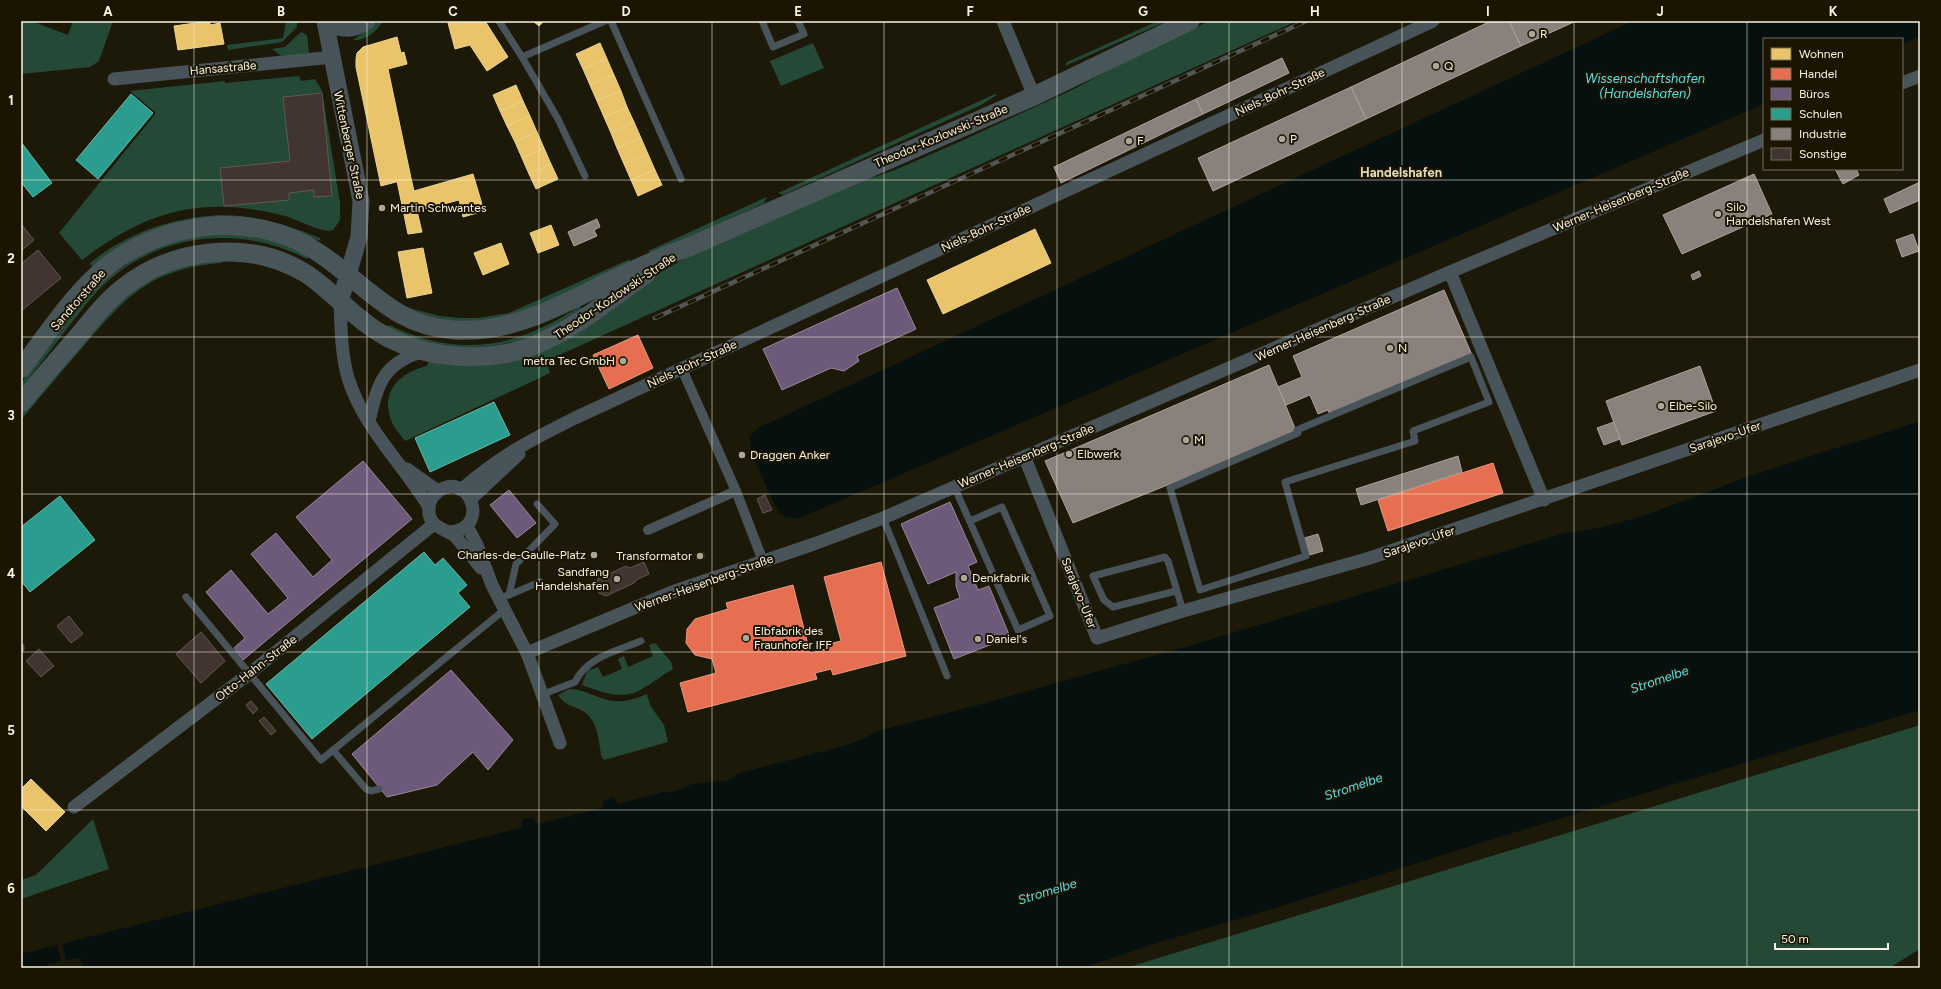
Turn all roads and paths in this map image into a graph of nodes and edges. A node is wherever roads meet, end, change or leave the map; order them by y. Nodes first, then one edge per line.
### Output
1 (325, 21) edge
2 (366, 21) edge
3 (499, 21) edge
4 (605, 21) edge
5 (611, 21) edge
6 (762, 21) edge
7 (798, 21) edge
8 (1003, 21) edge
9 (1190, 21) edge
10 (1433, 21) edge
11 (351, 28) junction
12 (333, 57) junction
13 (522, 57) junction
14 (1920, 76) edge
15 (114, 79) dead end
16 (1903, 83) edge
17 (1034, 96) junction
18 (1763, 140) edge
19 (585, 176) dead end
20 (681, 179) dead end
21 (689, 247) junction
22 (1450, 272) junction
23 (347, 273) junction
24 (340, 302) junction
25 (424, 351) junction
26 (21, 369) edge
27 (682, 369) junction
28 (1920, 370) edge
29 (21, 403) edge
30 (369, 421) junction
31 (540, 436) junction
32 (1025, 458) junction
33 (400, 464) junction
34 (954, 486) junction
35 (462, 490) junction
36 (438, 491) junction
37 (736, 491) junction
38 (471, 499) junction
39 (1544, 500) junction
40 (537, 504) dead end
41 (429, 507) junction
42 (883, 518) junction
43 (970, 521) junction
44 (434, 524) junction
45 (467, 526) junction
46 (648, 530) dead end
47 (450, 532) junction
48 (763, 561) junction
49 (540, 582) dead end
50 (492, 585) junction
51 (1200, 590) joint
52 (1176, 591) junction
53 (186, 597) dead end
54 (504, 602) junction
55 (1183, 611) junction
56 (641, 642) dead end
57 (527, 653) junction
58 (250, 673) junction
59 (947, 676) dead end
60 (541, 696) junction
61 (560, 742) dead end
62 (333, 750) junction
63 (379, 789) dead end
64 (74, 807) dead end

1 - 11 street
1 - 12 street, Wittenberger Straße
2 - 11 street
3 - 13 lane
4 - 13 lane
5 - 20 lane
6 - 7 lane
8 - 17 street
9 - 17 main road, Theodor-Kozlowski-Straße
10 - 27 street, Niels-Bohr-Straße
11 - 12 street
12 - 15 street, Hansastraße
12 - 23 street, Wittenberger Straße
13 - 19 lane
14 - 16 street
17 - 21 main road, Theodor-Kozlowski-Straße
18 - 22 street, Werner-Heisenberg-Straße
21 - 23 main road, Theodor-Kozlowski-Straße
21 - 25 main road, Theodor-Kozlowski-Straße
22 - 32 street, Werner-Heisenberg-Straße
22 - 39 street
23 - 24 street, Wittenberger Straße
23 - 26 main road, Sandtorstraße
24 - 25 main road, Theodor-Kozlowski-Straße
24 - 29 main road, Sandtorstraße
24 - 30 street
25 - 30 street
27 - 31 street, Niels-Bohr-Straße
27 - 37 street
28 - 39 street, Sarajevo-Ufer
30 - 33 street
31 - 35 street, Niels-Bohr-Straße
31 - 38 street, Niels-Bohr-Straße
32 - 34 street, Werner-Heisenberg-Straße
32 - 55 street, Sarajevo-Ufer
33 - 36 street
33 - 41 street
34 - 42 street, Werner-Heisenberg-Straße
34 - 43 lane
35 - 36 street
35 - 38 street
36 - 41 street
37 - 46 street
37 - 48 street
38 - 45 street
39 - 55 street, Sarajevo-Ufer
40 - 54 lane
41 - 44 street
42 - 48 street, Werner-Heisenberg-Straße
42 - 59 lane
43 - 43 lane
44 - 47 street
44 - 58 street, Otto-Hahn-Straße
45 - 47 street
45 - 50 street
47 - 50 street
48 - 57 street, Werner-Heisenberg-Straße
49 - 54 lane
50 - 54 street
51 - 51 lane
52 - 52 lane
52 - 55 lane
53 - 58 lane
54 - 57 street
54 - 62 lane
56 - 60 lane
57 - 60 street
58 - 62 lane
58 - 64 street, Otto-Hahn-Straße
60 - 61 street
62 - 63 lane

